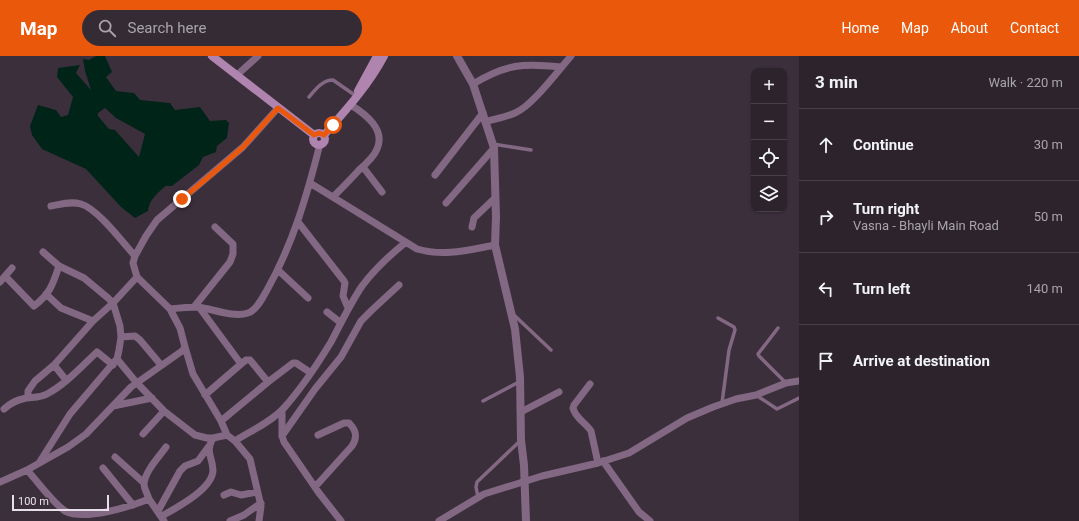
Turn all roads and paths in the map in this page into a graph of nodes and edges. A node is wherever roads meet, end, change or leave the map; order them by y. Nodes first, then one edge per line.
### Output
1 (258, 56) edge
2 (377, 56) edge
3 (384, 56) edge
4 (457, 56) edge
5 (571, 56) edge
6 (218, 58) edge
7 (561, 67) junction
8 (237, 75) junction
9 (473, 84) junction
10 (309, 97) dead end
11 (354, 100) junction
12 (278, 108) junction
13 (484, 117) junction
14 (314, 135) junction
15 (324, 135) junction
16 (320, 144) junction
17 (493, 146) junction
18 (531, 150) dead end
19 (363, 167) junction
20 (435, 175) dead end
21 (310, 183) junction
22 (382, 192) dead end
23 (333, 197) junction
24 (495, 198) junction
25 (446, 202) dead end
26 (51, 206) dead end
27 (298, 222) junction
28 (215, 227) dead end
29 (472, 227) dead end
30 (405, 243) junction
31 (495, 245) junction
32 (43, 252) dead end
33 (135, 256) junction
34 (59, 266) junction
35 (12, 268) dead end
36 (278, 270) junction
37 (138, 277) junction
38 (2, 279) edge
39 (400, 285) dead end
40 (46, 294) junction
41 (308, 298) dead end
42 (113, 303) junction
43 (197, 307) junction
44 (348, 308) junction
45 (170, 309) junction
46 (327, 312) dead end
47 (511, 312) junction
48 (718, 318) dead end
49 (93, 321) junction
50 (341, 323) junction
51 (778, 328) dead end
52 (121, 337) junction
53 (185, 347) junction
54 (551, 350) dead end
55 (115, 362) junction
56 (241, 364) junction
57 (54, 365) junction
58 (161, 365) junction
59 (311, 373) junction
60 (66, 380) junction
61 (520, 381) junction
62 (136, 382) junction
63 (268, 382) junction
64 (799, 382) edge
65 (786, 383) junction
66 (590, 384) dead end
67 (559, 392) dead end
68 (205, 395) junction
69 (756, 395) junction
70 (28, 398) junction
71 (152, 398) junction
72 (799, 398) edge
73 (483, 401) dead end
74 (722, 403) junction
75 (112, 406) junction
76 (4, 408) dead end
77 (282, 410) junction
78 (164, 411) junction
79 (522, 412) junction
80 (221, 421) junction
81 (143, 434) dead end
82 (318, 434) dead end
83 (227, 436) junction
84 (282, 436) junction
85 (214, 438) junction
86 (521, 440) junction
87 (235, 441) junction
88 (209, 446) junction
89 (166, 447) dead end
90 (115, 457) dead end
91 (600, 462) junction
92 (37, 464) junction
93 (104, 468) dead end
94 (28, 470) junction
95 (524, 481) junction
96 (0, 482) edge
97 (144, 483) junction
98 (317, 490) junction
99 (257, 492) junction
100 (224, 495) dead end
101 (478, 498) junction
102 (150, 500) junction
103 (260, 503) junction
104 (133, 505) junction
105 (64, 511) junction
106 (161, 516) edge
107 (340, 520) edge
108 (74, 521) edge
109 (230, 521) edge
110 (259, 521) edge
111 (439, 521) edge
112 (526, 521) edge
113 (648, 521) edge

1 - 8 street
2 - 11 main road
3 - 11 main road
4 - 9 street
5 - 7 street
6 - 8 main road
7 - 9 street
7 - 13 street
8 - 12 main road
9 - 13 street
10 - 11 lane
11 - 15 main road
11 - 19 street
12 - 14 main road
12 - 33 street
13 - 17 street
13 - 20 street
14 - 15 main road
14 - 16 main road
15 - 16 main road
16 - 21 street
17 - 18 lane
17 - 24 street
17 - 25 street
19 - 22 street
19 - 23 street
21 - 23 street
21 - 27 street
23 - 30 street
24 - 29 street
24 - 31 street
26 - 33 street
27 - 36 street
27 - 44 street
28 - 43 street
30 - 31 street
30 - 44 street
31 - 47 street
32 - 34 street
33 - 37 street
34 - 40 street
34 - 42 street
35 - 38 street
36 - 41 street
36 - 43 street
37 - 42 street
37 - 45 street
38 - 40 street
39 - 84 street
40 - 49 street
42 - 49 street
42 - 52 street
43 - 45 street
43 - 56 street
44 - 50 street
45 - 53 street
46 - 50 street
47 - 54 lane
47 - 61 street
48 - 74 lane
49 - 57 street
50 - 59 street
51 - 65 lane
52 - 55 street
52 - 58 street
53 - 58 street
53 - 68 street
55 - 60 street
55 - 62 street
55 - 92 street
56 - 63 street
56 - 68 street
57 - 60 street
57 - 70 street
58 - 62 street
59 - 63 street
59 - 77 street
60 - 70 street
61 - 73 lane
61 - 79 street
62 - 71 street
62 - 75 street
63 - 80 street
64 - 65 street
65 - 69 street
66 - 91 street
67 - 79 street
68 - 80 street
69 - 72 lane
69 - 74 street
70 - 76 street
71 - 75 street
71 - 78 street
74 - 91 street
75 - 92 street
77 - 84 street
77 - 87 street
78 - 81 street
78 - 85 street
79 - 86 street
80 - 83 street
82 - 98 street
83 - 85 street
83 - 87 street
84 - 98 street
85 - 88 street
86 - 95 street
86 - 101 lane
87 - 99 street
88 - 106 street
88 - 106 street
89 - 97 street
90 - 97 street
91 - 95 street
91 - 113 street
92 - 94 street
93 - 104 street
94 - 96 street
94 - 105 street
95 - 101 street
95 - 112 street
97 - 102 street
98 - 107 street
99 - 100 street
99 - 103 street
101 - 111 street
102 - 104 street
102 - 106 street
103 - 109 street
103 - 110 street
104 - 105 street
105 - 108 street

